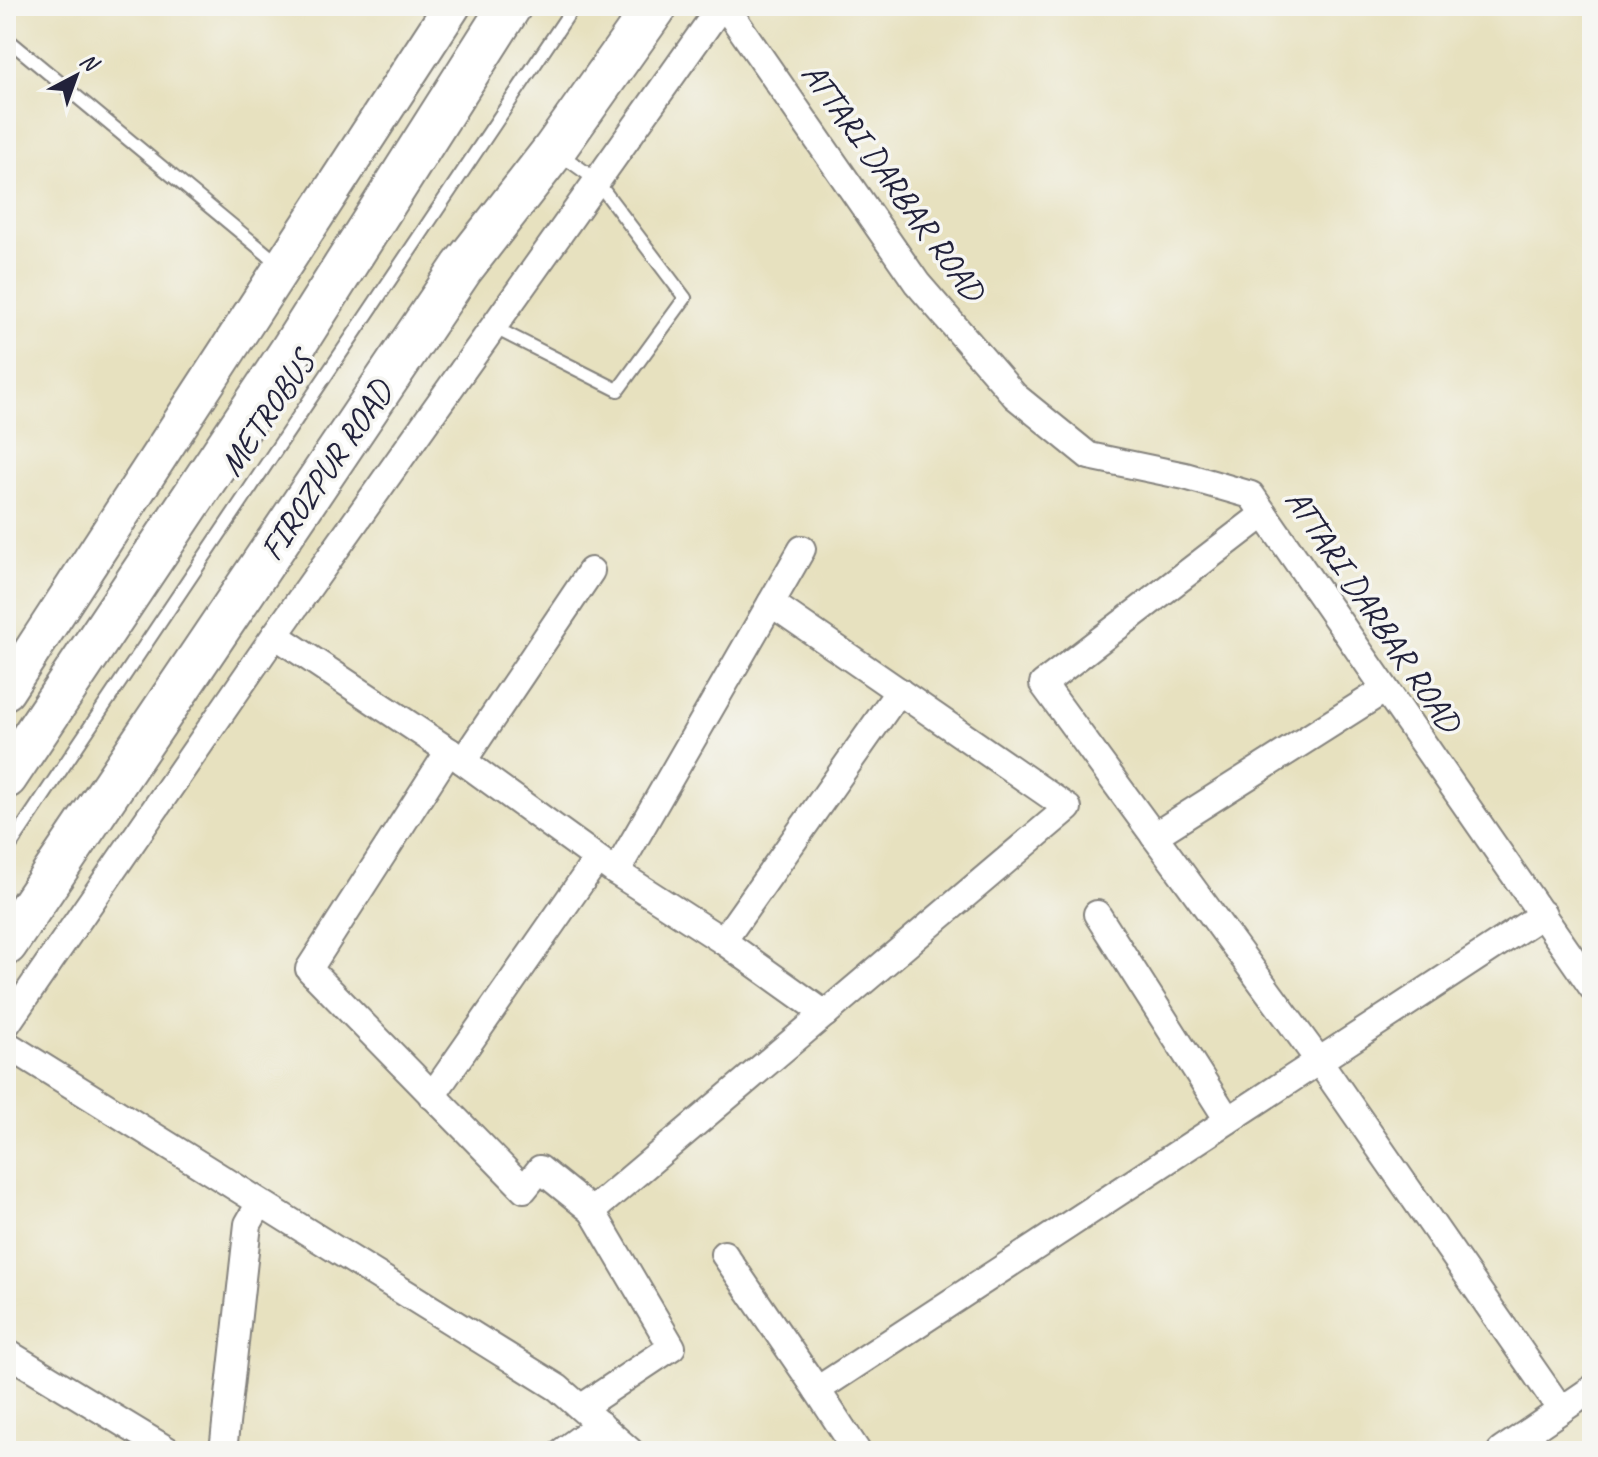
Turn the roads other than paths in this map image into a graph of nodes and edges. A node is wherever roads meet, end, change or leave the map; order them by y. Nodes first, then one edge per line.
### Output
1 (452, 6) edge
2 (510, 6) edge
3 (574, 6) edge
4 (656, 6) edge
5 (723, 6) edge
6 (6, 38) edge
7 (554, 150) junction
8 (595, 179) junction
9 (282, 267) junction
10 (491, 326) junction
11 (1264, 514) junction
12 (802, 549) dead end
13 (591, 571) dead end
14 (771, 603) junction
15 (275, 635) junction
16 (1384, 690) junction
17 (6, 691) edge
18 (899, 691) junction
19 (456, 756) junction
20 (6, 777) edge
21 (1154, 836) junction
22 (6, 852) edge
23 (606, 866) junction
24 (1097, 914) dead end
25 (1543, 914) junction
26 (723, 941) junction
27 (6, 944) edge
28 (1592, 987) edge
29 (825, 1014) junction
30 (6, 1025) edge
31 (6, 1044) edge
32 (1319, 1061) junction
33 (432, 1096) junction
34 (1228, 1120) junction
35 (260, 1203) junction
36 (592, 1211) junction
37 (724, 1254) dead end
38 (6, 1352) edge
39 (1592, 1389) edge
40 (817, 1390) junction
41 (1561, 1410) junction
42 (591, 1415) junction
43 (169, 1451) edge
44 (223, 1451) edge
45 (563, 1451) edge
46 (630, 1451) edge
47 (857, 1451) edge
48 (1501, 1451) edge

1 - 9 street
2 - 20 main road
3 - 22 lane, METROBUS
4 - 7 main road, FIROZPUR ROAD
5 - 8 street
5 - 11 street, ATTARI DARBAR ROAD
6 - 9 lane
7 - 8 lane
7 - 27 main road, FIROZPUR ROAD
8 - 10 street
8 - 10 lane
9 - 17 street
10 - 15 street
11 - 16 street, ATTARI DARBAR ROAD
11 - 21 street
12 - 14 street
13 - 19 street
14 - 18 street
14 - 23 street
15 - 19 street
15 - 30 street
16 - 21 street
16 - 25 street, ATTARI DARBAR ROAD
18 - 26 street
18 - 29 street
19 - 23 street
19 - 33 street
21 - 32 street
23 - 26 street
23 - 33 street
24 - 34 street
25 - 28 street, ATTARI DARBAR ROAD
25 - 32 street
26 - 29 street
29 - 36 street
31 - 35 street
32 - 34 street
32 - 41 street
33 - 36 street
34 - 40 street
35 - 42 street
35 - 44 street
36 - 42 street
37 - 40 street
38 - 43 street
39 - 41 street
40 - 47 street
41 - 48 street
42 - 45 street
42 - 46 street

